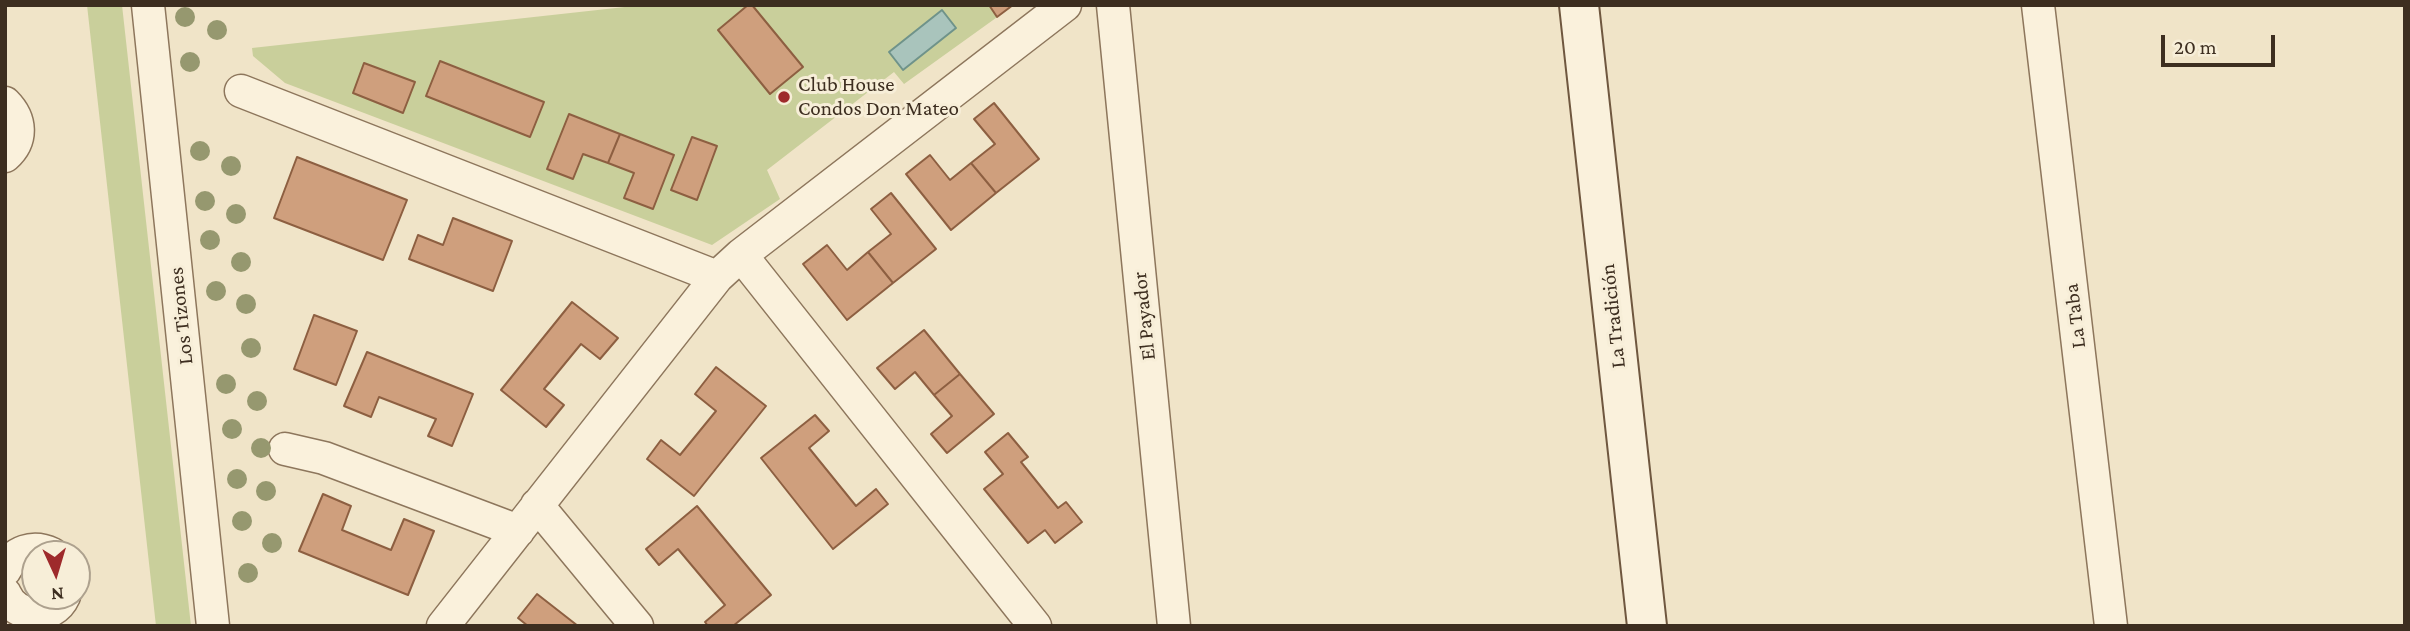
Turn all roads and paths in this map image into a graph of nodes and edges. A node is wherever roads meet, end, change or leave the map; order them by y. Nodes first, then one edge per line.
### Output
1 (148, 5) edge
2 (1065, 5) edge
3 (1113, 5) edge
4 (1579, 5) edge
5 (2038, 5) edge
6 (241, 91) dead end
7 (5, 103) edge
8 (5, 156) edge
9 (741, 255) junction
10 (717, 277) junction
11 (285, 449) dead end
12 (537, 505) junction
13 (518, 531) junction
14 (21, 553) edge
15 (5, 570) edge
16 (5, 594) edge
17 (21, 609) edge
18 (23, 610) edge
19 (52, 610) edge
20 (213, 626) edge
21 (443, 626) edge
22 (637, 626) edge
23 (1035, 626) edge
24 (1174, 626) edge
25 (1647, 626) edge
26 (2111, 626) edge

1 - 20 street, Los Tizones
2 - 9 street
3 - 24 street, El Payador
4 - 25 street, La Tradición
5 - 26 street, La Taba
6 - 10 street
7 - 8 street
9 - 10 street
9 - 23 street
10 - 12 street
11 - 13 street
12 - 13 street
12 - 22 street
13 - 21 street
14 - 15 street
16 - 17 street
18 - 19 street

